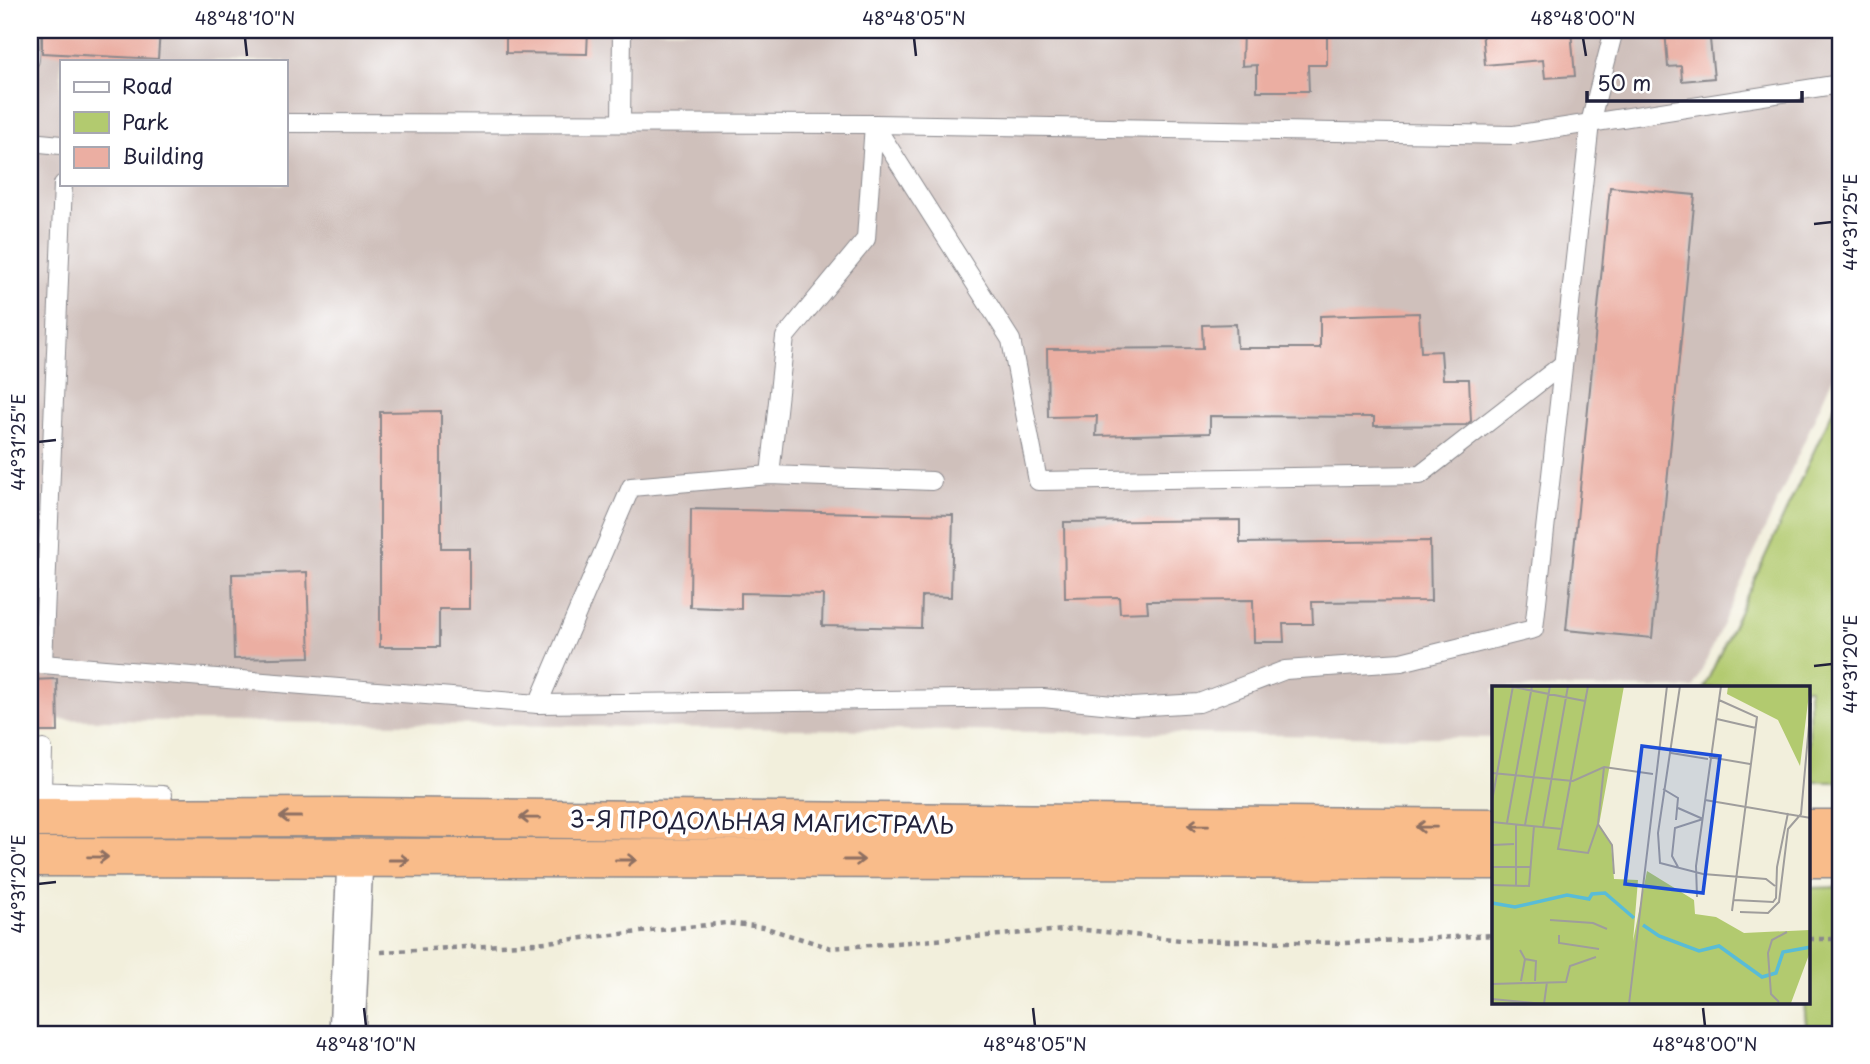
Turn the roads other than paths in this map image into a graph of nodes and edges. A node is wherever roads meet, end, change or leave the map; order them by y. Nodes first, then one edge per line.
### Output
1 (31, 30) edge
2 (622, 30) edge
3 (1614, 30) edge
4 (30, 60) edge
5 (1840, 84) edge
6 (287, 123) edge
7 (621, 123) junction
8 (1590, 123) junction
9 (874, 124) junction
10 (30, 142) edge
11 (60, 145) edge
12 (63, 186) edge
13 (1563, 364) junction
14 (770, 475) junction
15 (932, 481) dead end
16 (36, 664) edge
17 (538, 704) junction
18 (43, 749) dead end
19 (163, 795) dead end
20 (34, 800) edge
21 (1492, 828) edge
22 (1811, 829) edge
23 (1840, 829) edge
24 (30, 857) edge
25 (1811, 858) edge
26 (1840, 858) edge
27 (355, 860) junction
28 (1492, 860) edge
29 (347, 1034) edge

1 - 4 lane
2 - 7 lane
3 - 8 lane
5 - 8 lane
6 - 7 lane
7 - 9 lane
8 - 9 lane
8 - 13 lane
9 - 13 lane
9 - 14 lane
10 - 11 lane
12 - 16 lane
13 - 17 lane
14 - 15 lane
14 - 17 lane
16 - 17 lane
18 - 20 lane
19 - 20 lane
21 -> 20 highway, 3-Я ПРОДОЛЬНАЯ МАГИСТРАЛЬ
22 - 23 highway
24 -> 27 highway, 3-Я ПРОДОЛЬНАЯ МАГИСТРАЛЬ
25 - 26 highway
27 -> 28 highway, 3-Я ПРОДОЛЬНАЯ МАГИСТРАЛЬ
27 - 29 street

